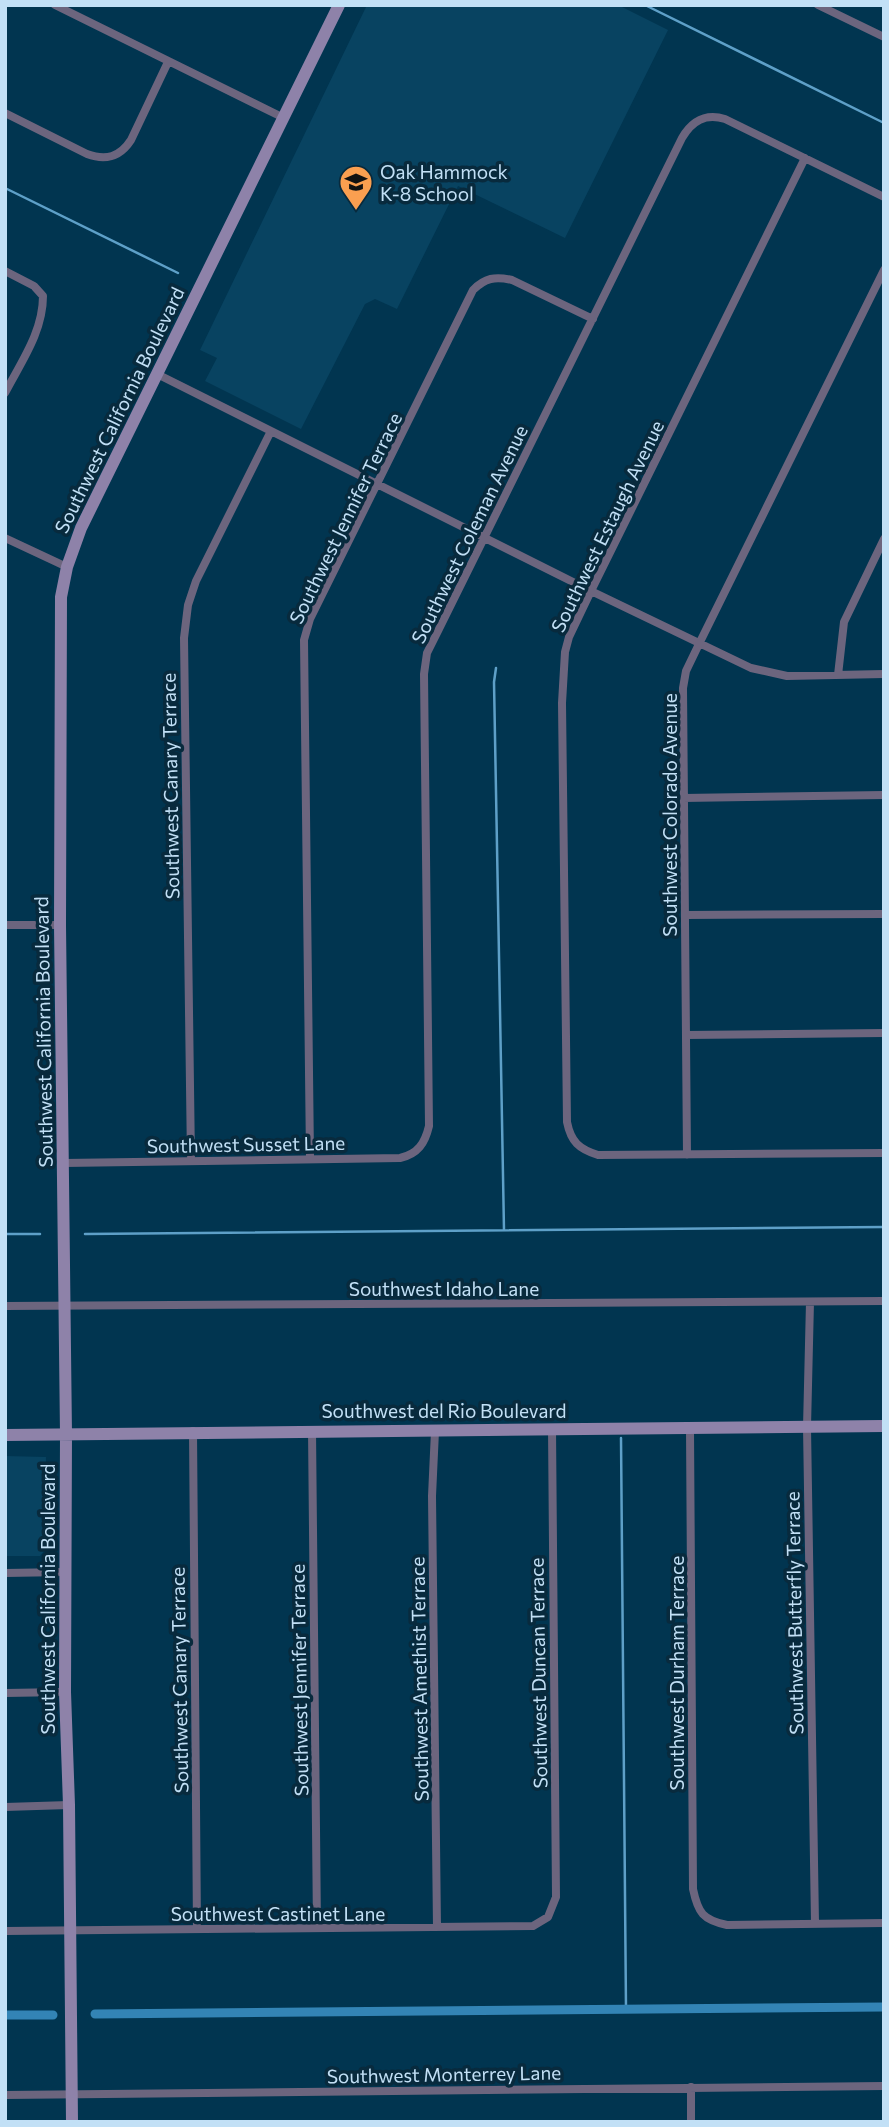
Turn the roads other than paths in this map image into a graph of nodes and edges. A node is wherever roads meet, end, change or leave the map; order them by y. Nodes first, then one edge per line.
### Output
1 (55, 5) edge
2 (339, 5) edge
3 (818, 5) edge
4 (884, 37) edge
5 (168, 62) junction
6 (5, 113) edge
7 (284, 118) junction
8 (805, 158) junction
9 (884, 197) edge
10 (884, 270) edge
11 (5, 271) edge
12 (593, 319) junction
13 (157, 374) junction
14 (5, 393) edge
15 (271, 430) junction
16 (378, 484) junction
17 (485, 537) junction
18 (5, 538) edge
19 (884, 539) edge
20 (67, 567) junction
21 (591, 591) junction
22 (699, 644) junction
23 (884, 674) edge
24 (838, 675) junction
25 (884, 795) edge
26 (683, 798) junction
27 (884, 914) edge
28 (685, 915) junction
29 (5, 925) edge
30 (60, 925) junction
31 (884, 1033) edge
32 (685, 1035) junction
33 (423, 1144) joint
34 (884, 1153) edge
35 (687, 1155) junction
36 (310, 1158) junction
37 (191, 1160) junction
38 (64, 1163) junction
39 (884, 1301) edge
40 (810, 1302) junction
41 (65, 1305) junction
42 (5, 1306) edge
43 (884, 1426) edge
44 (807, 1427) junction
45 (552, 1428) junction
46 (690, 1429) junction
47 (312, 1430) junction
48 (193, 1431) junction
49 (435, 1431) junction
50 (66, 1434) junction
51 (5, 1435) edge
52 (66, 1572) junction
53 (5, 1573) edge
54 (65, 1692) junction
55 (5, 1693) edge
56 (69, 1805) junction
57 (5, 1807) edge
58 (548, 1917) joint
59 (815, 1923) junction
60 (884, 1923) edge
61 (437, 1927) junction
62 (317, 1928) junction
63 (197, 1929) junction
64 (70, 1930) junction
65 (5, 1931) edge
66 (884, 2085) edge
67 (691, 2087) junction
68 (72, 2094) junction
69 (5, 2095) edge
70 (72, 2122) edge
71 (691, 2122) edge

1 - 5 street
2 - 7 street, Southwest California Boulevard
3 - 4 street
5 - 6 street
5 - 7 street
7 - 13 street, Southwest California Boulevard
8 - 9 street
8 - 12 street, Southwest Coleman Avenue
8 - 21 street, Southwest Estaugh Avenue
10 - 22 street, Southwest Colorado Avenue
11 - 14 street
12 - 16 street, Southwest Jennifer Terrace
12 - 17 street, Southwest Coleman Avenue
13 - 15 street
13 - 20 street, Southwest California Boulevard
15 - 16 street
15 - 37 street, Southwest Canary Terrace
16 - 17 street
16 - 36 street, Southwest Jennifer Terrace
17 - 21 street
17 - 33 street, Southwest Coleman Avenue
18 - 20 street
19 - 24 street
20 - 30 street, Southwest California Boulevard
21 - 22 street
21 - 35 street, Southwest Estaugh Avenue
22 - 24 street
22 - 26 street, Southwest Colorado Avenue
23 - 24 street
25 - 26 street
26 - 28 street, Southwest Colorado Avenue
27 - 28 street
28 - 32 street, Southwest Colorado Avenue
29 - 30 street
30 - 38 street, Southwest California Boulevard
31 - 32 street
32 - 35 street, Southwest Colorado Avenue
33 - 36 street, Southwest Susset Lane
34 - 35 street
36 - 37 street, Southwest Susset Lane
37 - 38 street, Southwest Susset Lane
38 - 41 street, Southwest California Boulevard
39 - 40 street, Southwest Idaho Lane
40 - 41 street, Southwest Idaho Lane
40 - 44 street, Southwest Butterfly Terrace
41 - 42 street, Southwest Idaho Lane
41 - 50 street, Southwest California Boulevard
43 - 44 street, Southwest del Rio Boulevard
44 - 46 street, Southwest del Rio Boulevard
44 - 59 street, Southwest Butterfly Terrace
45 - 46 street, Southwest del Rio Boulevard
45 - 49 street, Southwest del Rio Boulevard
45 - 58 street, Southwest Duncan Terrace
46 - 59 street, Southwest Durham Terrace
47 - 48 street, Southwest del Rio Boulevard
47 - 49 street, Southwest del Rio Boulevard
47 - 62 street, Southwest Jennifer Terrace
48 - 50 street, Southwest del Rio Boulevard
48 - 63 street, Southwest Canary Terrace
49 - 61 street, Southwest Amethist Terrace
50 - 51 street, Southwest del Rio Boulevard
50 - 52 street, Southwest California Boulevard
52 - 53 street
52 - 54 street, Southwest California Boulevard
54 - 55 street
54 - 56 street, Southwest California Boulevard
56 - 57 street
56 - 64 street, Southwest California Boulevard
58 - 61 street, Southwest Castinet Lane
59 - 60 street
61 - 62 street, Southwest Castinet Lane
62 - 63 street, Southwest Castinet Lane
63 - 64 street, Southwest Castinet Lane
64 - 65 street, Southwest Castinet Lane
64 - 68 street, Southwest California Boulevard
66 - 67 street, Southwest Monterrey Lane
67 - 68 street, Southwest Monterrey Lane
67 - 71 street
68 - 69 street, Southwest Monterrey Lane
68 - 70 street, Southwest California Boulevard

